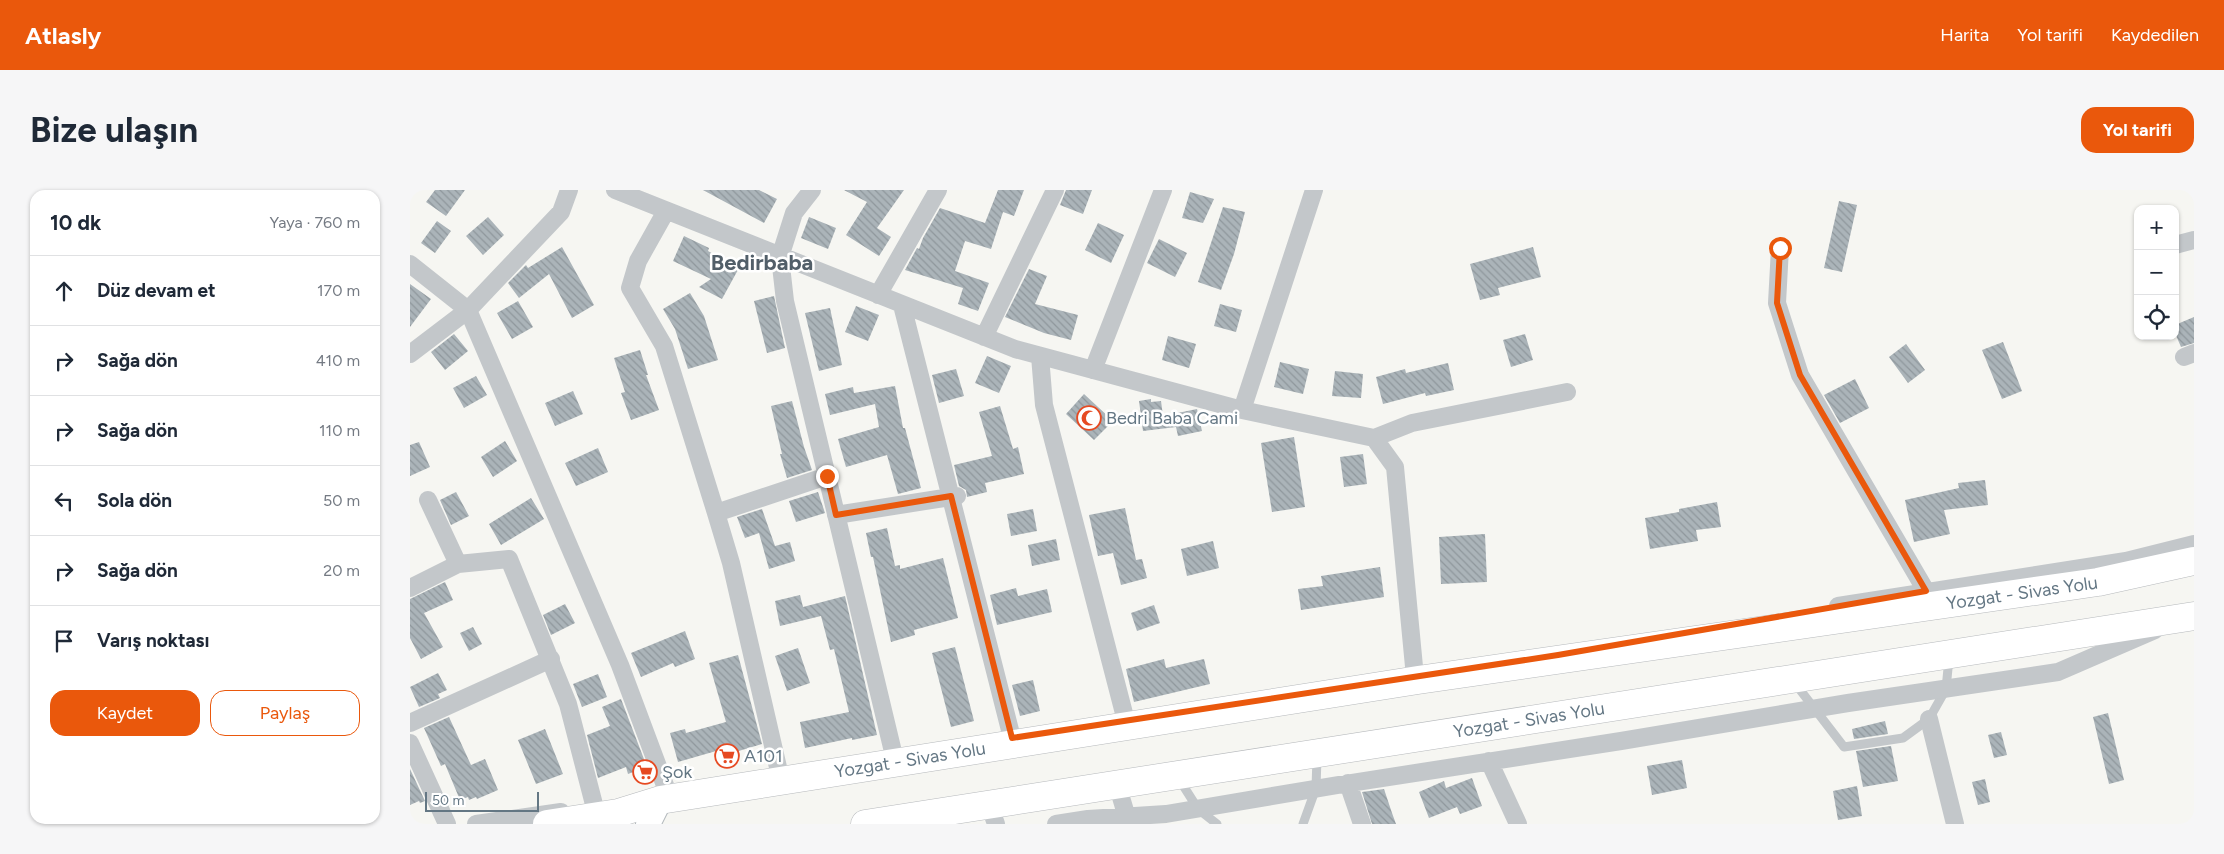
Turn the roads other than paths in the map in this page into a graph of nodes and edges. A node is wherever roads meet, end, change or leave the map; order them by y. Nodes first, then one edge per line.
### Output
1 (569, 190) edge
2 (615, 190) edge
3 (812, 190) edge
4 (938, 190) edge
5 (1055, 190) edge
6 (1163, 190) edge
7 (1314, 190) edge
8 (666, 211) junction
9 (2194, 240) edge
10 (2179, 244) edge
11 (1780, 248) dead end
12 (780, 257) junction
13 (410, 264) edge
14 (878, 295) junction
15 (902, 305) junction
16 (468, 310) junction
17 (984, 337) junction
18 (410, 354) edge
19 (1040, 356) junction
20 (1093, 370) junction
21 (1567, 392) dead end
22 (1242, 410) junction
23 (1374, 438) junction
24 (827, 476) junction
25 (954, 496) junction
26 (428, 500) dead end
27 (716, 513) junction
28 (836, 515) junction
29 (2194, 544) edge
30 (2194, 562) edge
31 (458, 564) junction
32 (410, 588) edge
33 (1926, 591) junction
34 (2188, 617) edge
35 (1949, 655) junction
36 (551, 659) junction
37 (1415, 677) junction
38 (1792, 679) junction
39 (1946, 689) junction
40 (1813, 708) junction
41 (1929, 719) junction
42 (1126, 721) junction
43 (410, 723) edge
44 (1012, 738) junction
45 (410, 743) edge
46 (1318, 753) junction
47 (894, 756) junction
48 (1489, 762) junction
49 (1176, 775) junction
50 (780, 776) junction
51 (1117, 784) junction
52 (1348, 784) junction
53 (1316, 788) junction
54 (664, 798) junction
55 (1198, 808) junction
56 (596, 811) junction
57 (993, 814) edge
58 (1127, 820) edge
59 (447, 824) edge
60 (476, 824) edge
61 (547, 824) edge
62 (648, 824) edge
63 (865, 824) edge
64 (1056, 824) edge
65 (1217, 824) edge
66 (1303, 824) edge
67 (1362, 824) edge
68 (1518, 824) edge
69 (1955, 824) edge

1 - 16 street
2 - 8 street
3 - 12 street
4 - 14 street
5 - 17 street
6 - 20 street
7 - 22 street
8 - 12 street
8 - 27 street
9 - 10 street
11 - 33 street
12 - 14 street
12 - 24 street
13 - 16 street
14 - 15 street
15 - 17 street
15 - 25 street
16 - 18 street
16 - 54 street
17 - 19 street
19 - 20 street
19 - 42 street
20 - 22 street
21 - 23 street
22 - 23 street
23 - 37 street
24 - 27 street
24 - 28 street
25 - 28 street
25 - 44 street
26 - 31 street
27 - 50 street
28 - 47 street
29 - 33 street
30 - 54 highway, Yozgat - Sivas Yolu
31 - 32 street
31 - 36 street
33 - 37 street
34 - 35 highway, Yozgat - Sivas Yolu
34 - 39 street
35 - 38 highway, Yozgat - Sivas Yolu
35 - 39 lane
36 - 43 street
36 - 56 street
37 - 42 street
38 - 40 lane
38 - 46 highway, Yozgat - Sivas Yolu
39 - 40 street
39 - 41 lane
40 - 41 lane
40 - 48 street
41 - 69 street
42 - 44 street
44 - 47 street
45 - 59 street
46 - 49 highway, Yozgat - Sivas Yolu
46 - 53 lane
47 - 50 street
48 - 52 street
48 - 68 street
49 - 51 highway, Yozgat - Sivas Yolu
49 - 55 lane
50 - 54 street
51 - 57 highway, Yozgat - Sivas Yolu
51 - 58 street
52 - 53 street
52 - 67 street
53 - 55 street
53 - 66 lane
54 - 56 highway, Yozgat - Sivas Yolu
54 - 62 main road
55 - 58 street
55 - 65 lane
56 - 60 street
56 - 61 highway, Yozgat - Sivas Yolu
57 - 63 highway, Yozgat - Sivas Yolu
58 - 64 street

